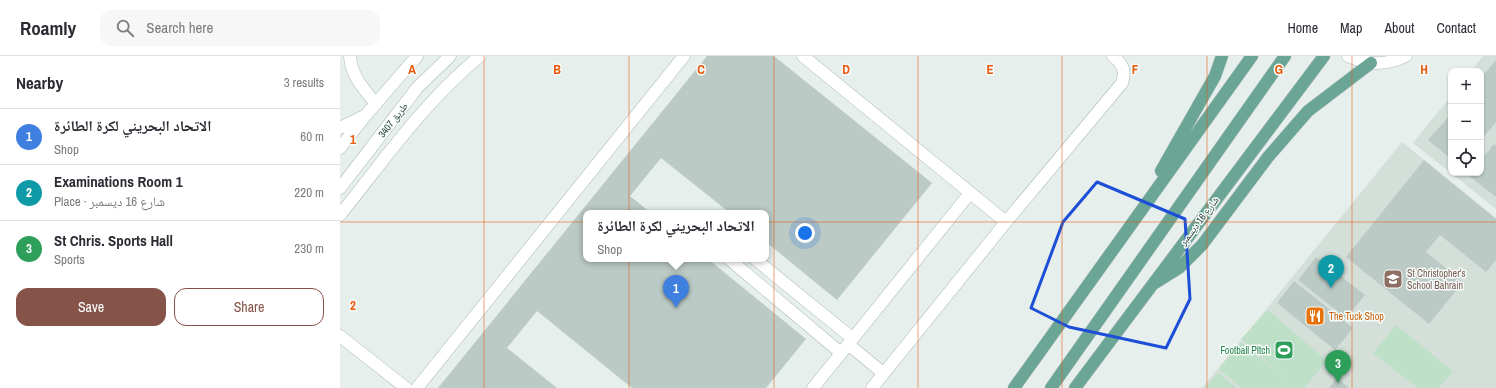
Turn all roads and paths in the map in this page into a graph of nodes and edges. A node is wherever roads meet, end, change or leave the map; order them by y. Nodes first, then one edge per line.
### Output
1 (350, 56) edge
2 (418, 56) edge
3 (450, 56) edge
4 (480, 56) edge
5 (684, 56) edge
6 (803, 56) edge
7 (1113, 56) edge
8 (1222, 56) edge
9 (1252, 56) edge
10 (1284, 56) edge
11 (1324, 56) edge
12 (1348, 56) edge
13 (1406, 56) edge
14 (1371, 64) junction
15 (376, 104) junction
16 (365, 116) junction
17 (340, 128) edge
18 (340, 148) edge
19 (340, 188) edge
20 (970, 193) junction
21 (340, 215) edge
22 (1006, 222) junction
23 (1130, 226) junction
24 (733, 262) edge
25 (758, 262) edge
26 (1151, 285) junction
27 (340, 336) edge
28 (847, 345) junction
29 (883, 374) junction
30 (406, 388) edge
31 (417, 388) edge
32 (813, 388) edge
33 (872, 388) edge
34 (1014, 388) edge
35 (1051, 388) edge
36 (1075, 388) edge

1 - 15 street
2 - 15 street
3 - 19 street, طريق 3407
4 - 21 street
5 - 31 street
6 - 20 street
7 - 22 street
8 - 23 main road
9 - 23 main road
10 - 35 main road
11 - 26 main road, شارع 16 ديسمبر
12 - 14 street
13 - 14 street
14 - 26 main road
15 - 16 street
16 - 17 street
16 - 18 street
20 - 22 street
20 - 28 street
22 - 29 street
23 - 34 main road
24 - 28 street
25 - 28 street
26 - 36 main road, شارع 16 ديسمبر
27 - 30 street
28 - 29 street
28 - 32 street
29 - 33 street

